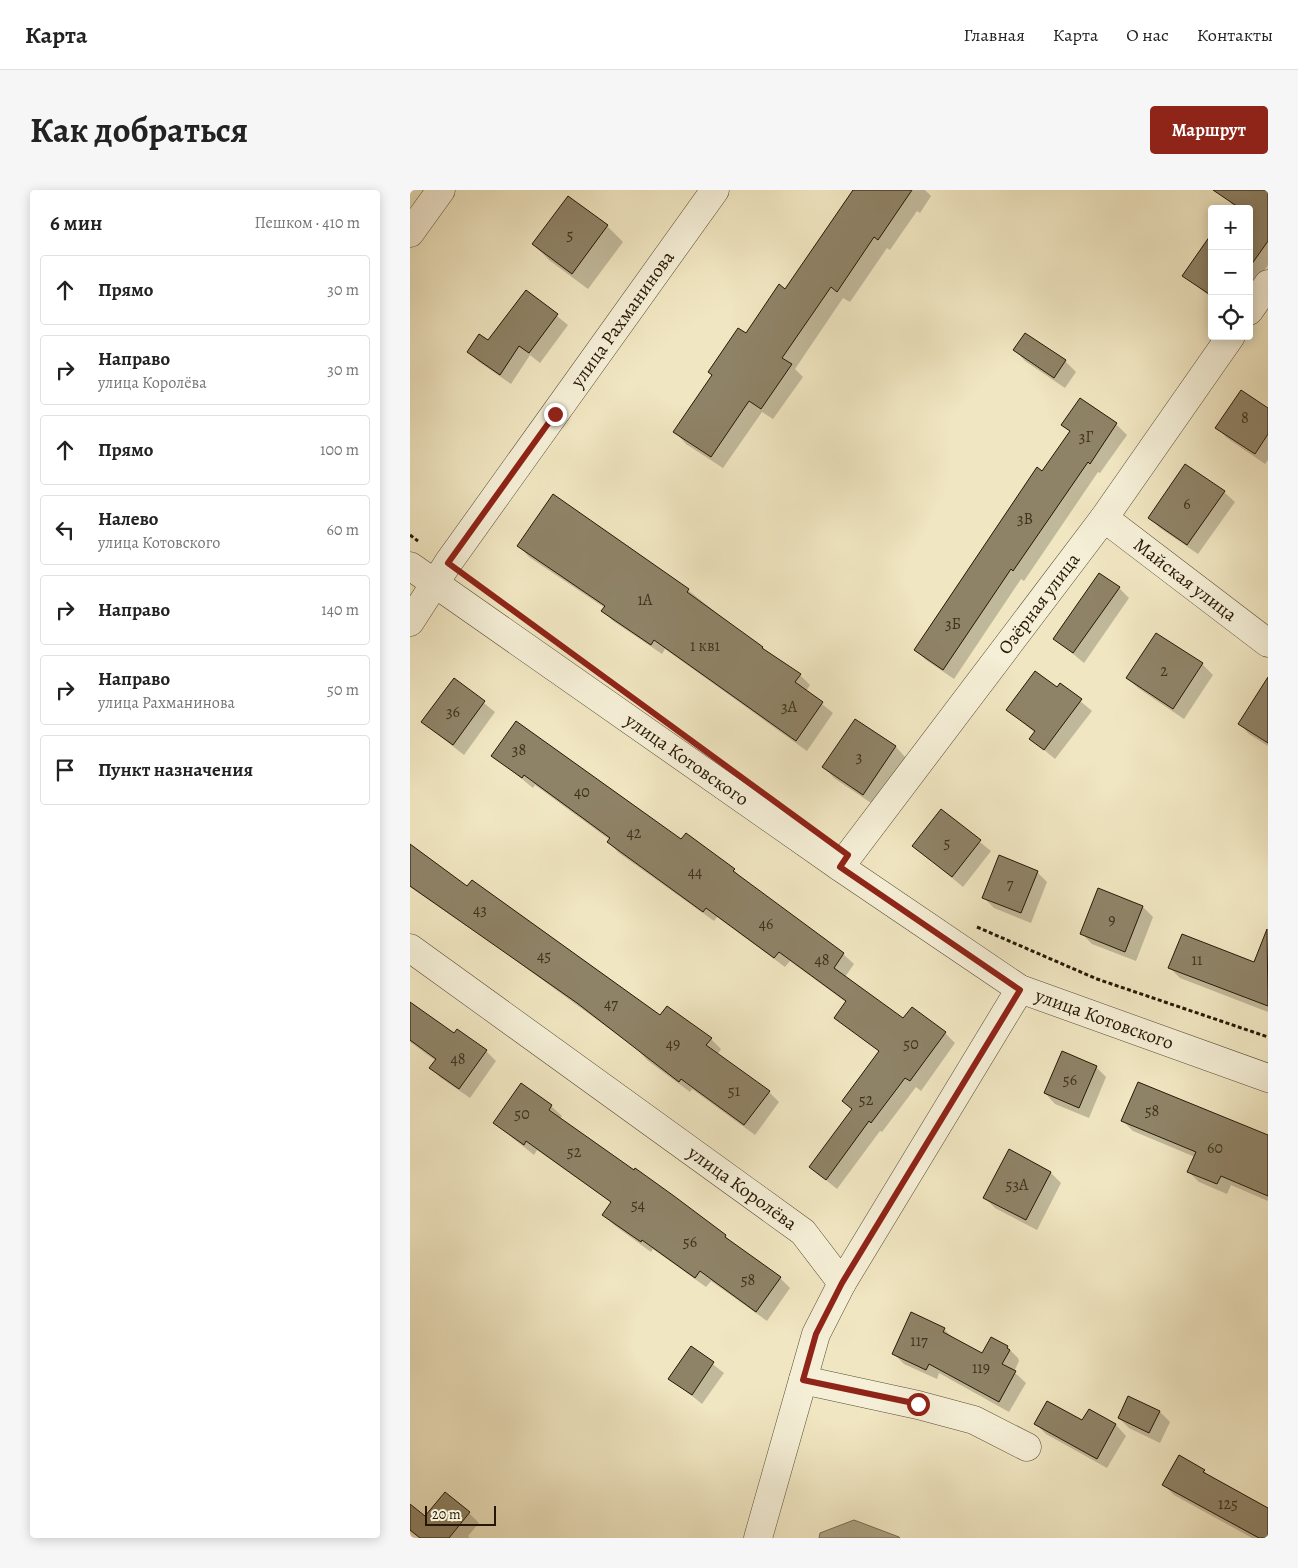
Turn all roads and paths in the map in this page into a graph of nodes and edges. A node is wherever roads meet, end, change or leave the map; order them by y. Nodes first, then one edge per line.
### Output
1 (441, 190) edge
2 (715, 190) edge
3 (410, 233) edge
4 (1268, 284) edge
5 (1253, 305) edge
6 (1228, 340) edge
7 (1104, 518) junction
8 (410, 536) edge
9 (410, 566) edge
10 (442, 573) junction
11 (410, 622) edge
12 (1268, 643) edge
13 (840, 867) junction
14 (974, 926) dead end
15 (410, 948) edge
16 (1020, 990) junction
17 (1268, 1037) edge
18 (1268, 1078) edge
19 (842, 1283) junction
20 (803, 1380) junction
21 (1026, 1447) dead end
22 (758, 1538) edge

1 - 3 street
2 - 10 street, улица Рахманинова
4 - 5 street
6 - 7 street, Озёрная улица
7 - 12 street, Майская улица
7 - 13 street, Озёрная улица
8 - 10 path
9 - 10 street, улица Котовского
10 - 11 street, улица Рахманинова
10 - 13 street, улица Котовского
13 - 16 street, улица Котовского
14 - 17 path
15 - 19 street, улица Королёва
16 - 18 street, улица Котовского
16 - 19 street
19 - 20 street
20 - 21 street
20 - 22 street

